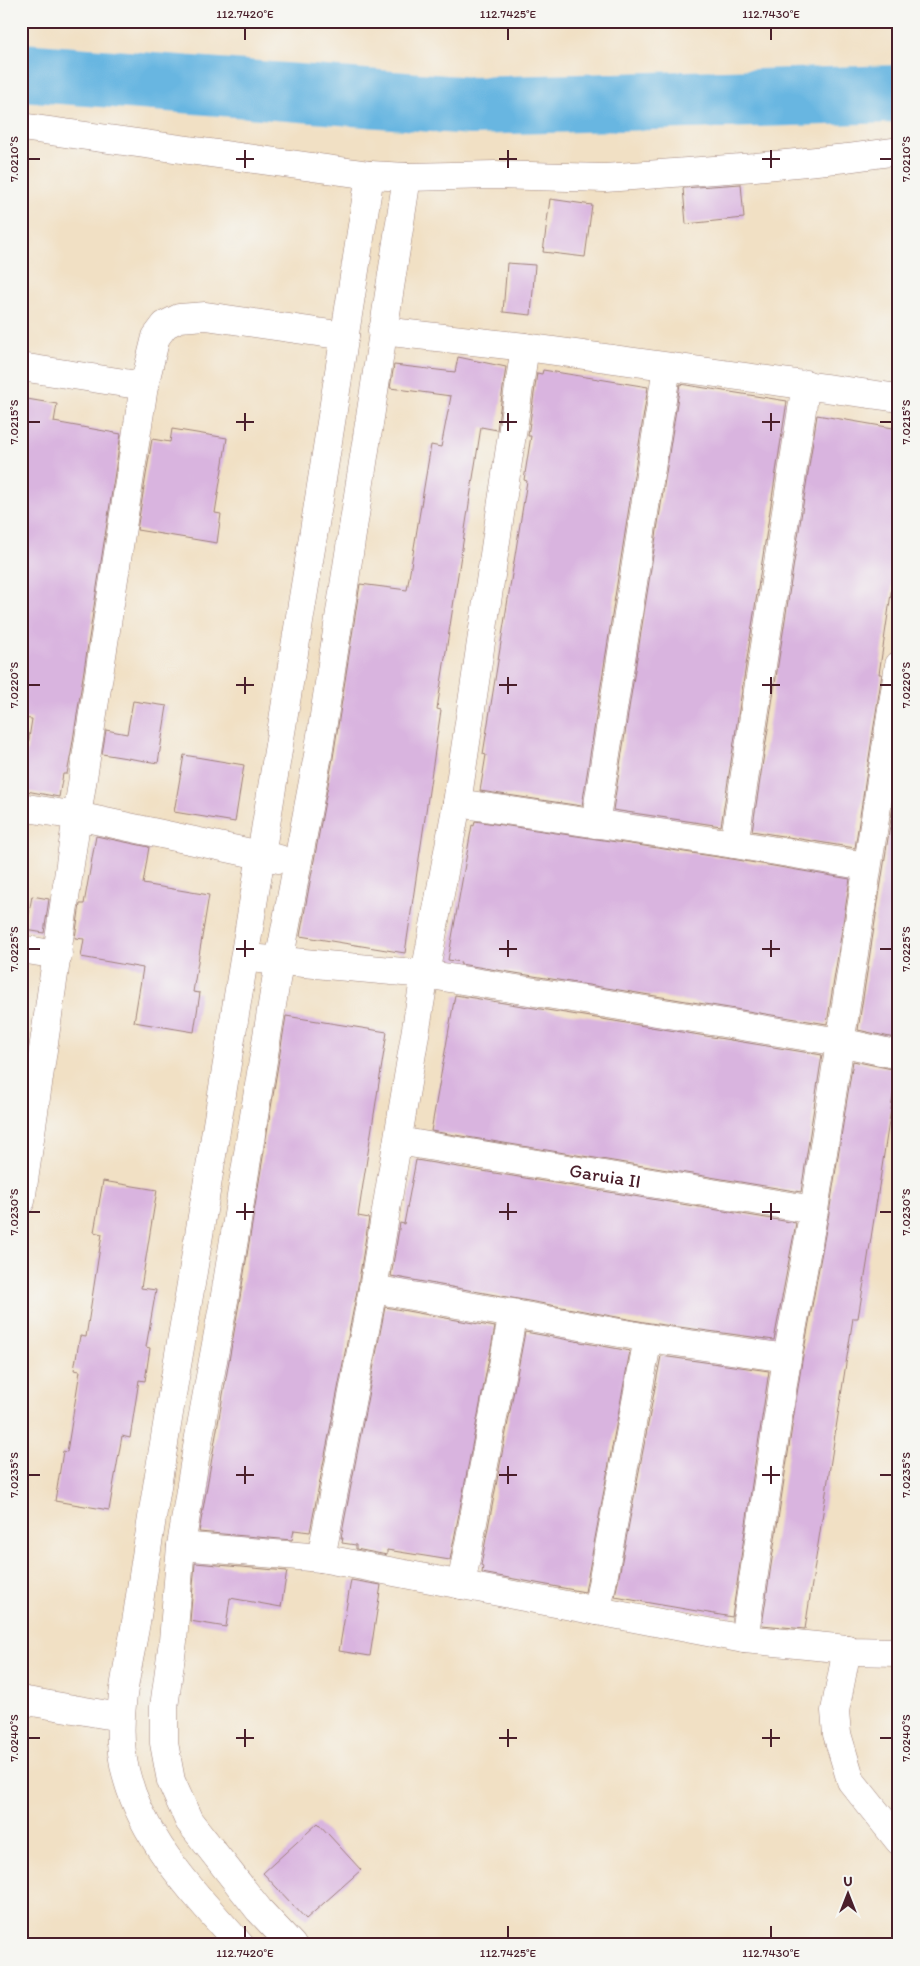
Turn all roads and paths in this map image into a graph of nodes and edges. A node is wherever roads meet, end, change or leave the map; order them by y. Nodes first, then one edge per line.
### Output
1 (21, 127) edge
2 (899, 150) edge
3 (370, 175) junction
4 (407, 177) junction
5 (382, 331) junction
6 (345, 336) junction
7 (525, 347) junction
8 (21, 367) edge
9 (667, 367) junction
10 (806, 384) junction
11 (144, 386) junction
12 (899, 398) edge
13 (899, 665) edge
14 (457, 803) junction
15 (21, 807) edge
16 (77, 816) junction
17 (595, 824) junction
18 (734, 844) junction
19 (261, 855) junction
20 (298, 864) junction
21 (866, 866) junction
22 (21, 949) edge
23 (58, 955) junction
24 (246, 956) junction
25 (279, 962) junction
26 (425, 974) junction
27 (840, 1042) junction
28 (899, 1055) edge
29 (398, 1141) junction
30 (21, 1201) edge
31 (814, 1210) junction
32 (373, 1289) junction
33 (513, 1313) junction
34 (648, 1338) junction
35 (787, 1358) junction
36 (181, 1546) junction
37 (321, 1558) junction
38 (461, 1585) junction
39 (597, 1611) junction
40 (744, 1639) junction
41 (847, 1649) junction
42 (897, 1652) edge
43 (21, 1700) edge
44 (120, 1717) junction
45 (164, 1743) junction
46 (122, 1751) junction
47 (899, 1841) edge
48 (240, 1945) edge
49 (292, 1945) edge

1 - 3 street
2 - 4 street
3 - 4 street
3 - 6 street
4 - 5 street
5 - 7 street
5 - 20 street
6 - 11 street
6 - 19 street
7 - 9 street
7 - 14 street
8 - 11 street
9 - 10 street
9 - 17 street
10 - 12 street
10 - 18 street
11 - 16 street
13 - 21 street
14 - 17 street
14 - 26 street
15 - 16 street
16 - 19 street
16 - 23 street
17 - 18 street
18 - 21 street
19 - 20 street
19 - 24 street
20 - 25 street
21 - 27 street
22 - 23 street
23 - 30 street
24 - 25 street
24 - 44 street
25 - 26 street
25 - 36 street
26 - 27 street
26 - 29 street
27 - 28 street
27 - 31 street
29 - 31 street, Garuia II
29 - 32 street
31 - 35 street
32 - 33 street
32 - 37 street
33 - 34 street
33 - 38 street
34 - 35 street
34 - 39 street
35 - 40 street
36 - 37 street
36 - 45 street
37 - 38 street
38 - 39 street
39 - 40 street
40 - 41 street
41 - 42 street
41 - 47 street
43 - 44 street
44 - 46 street
45 - 46 street
45 - 49 street
46 - 48 street

